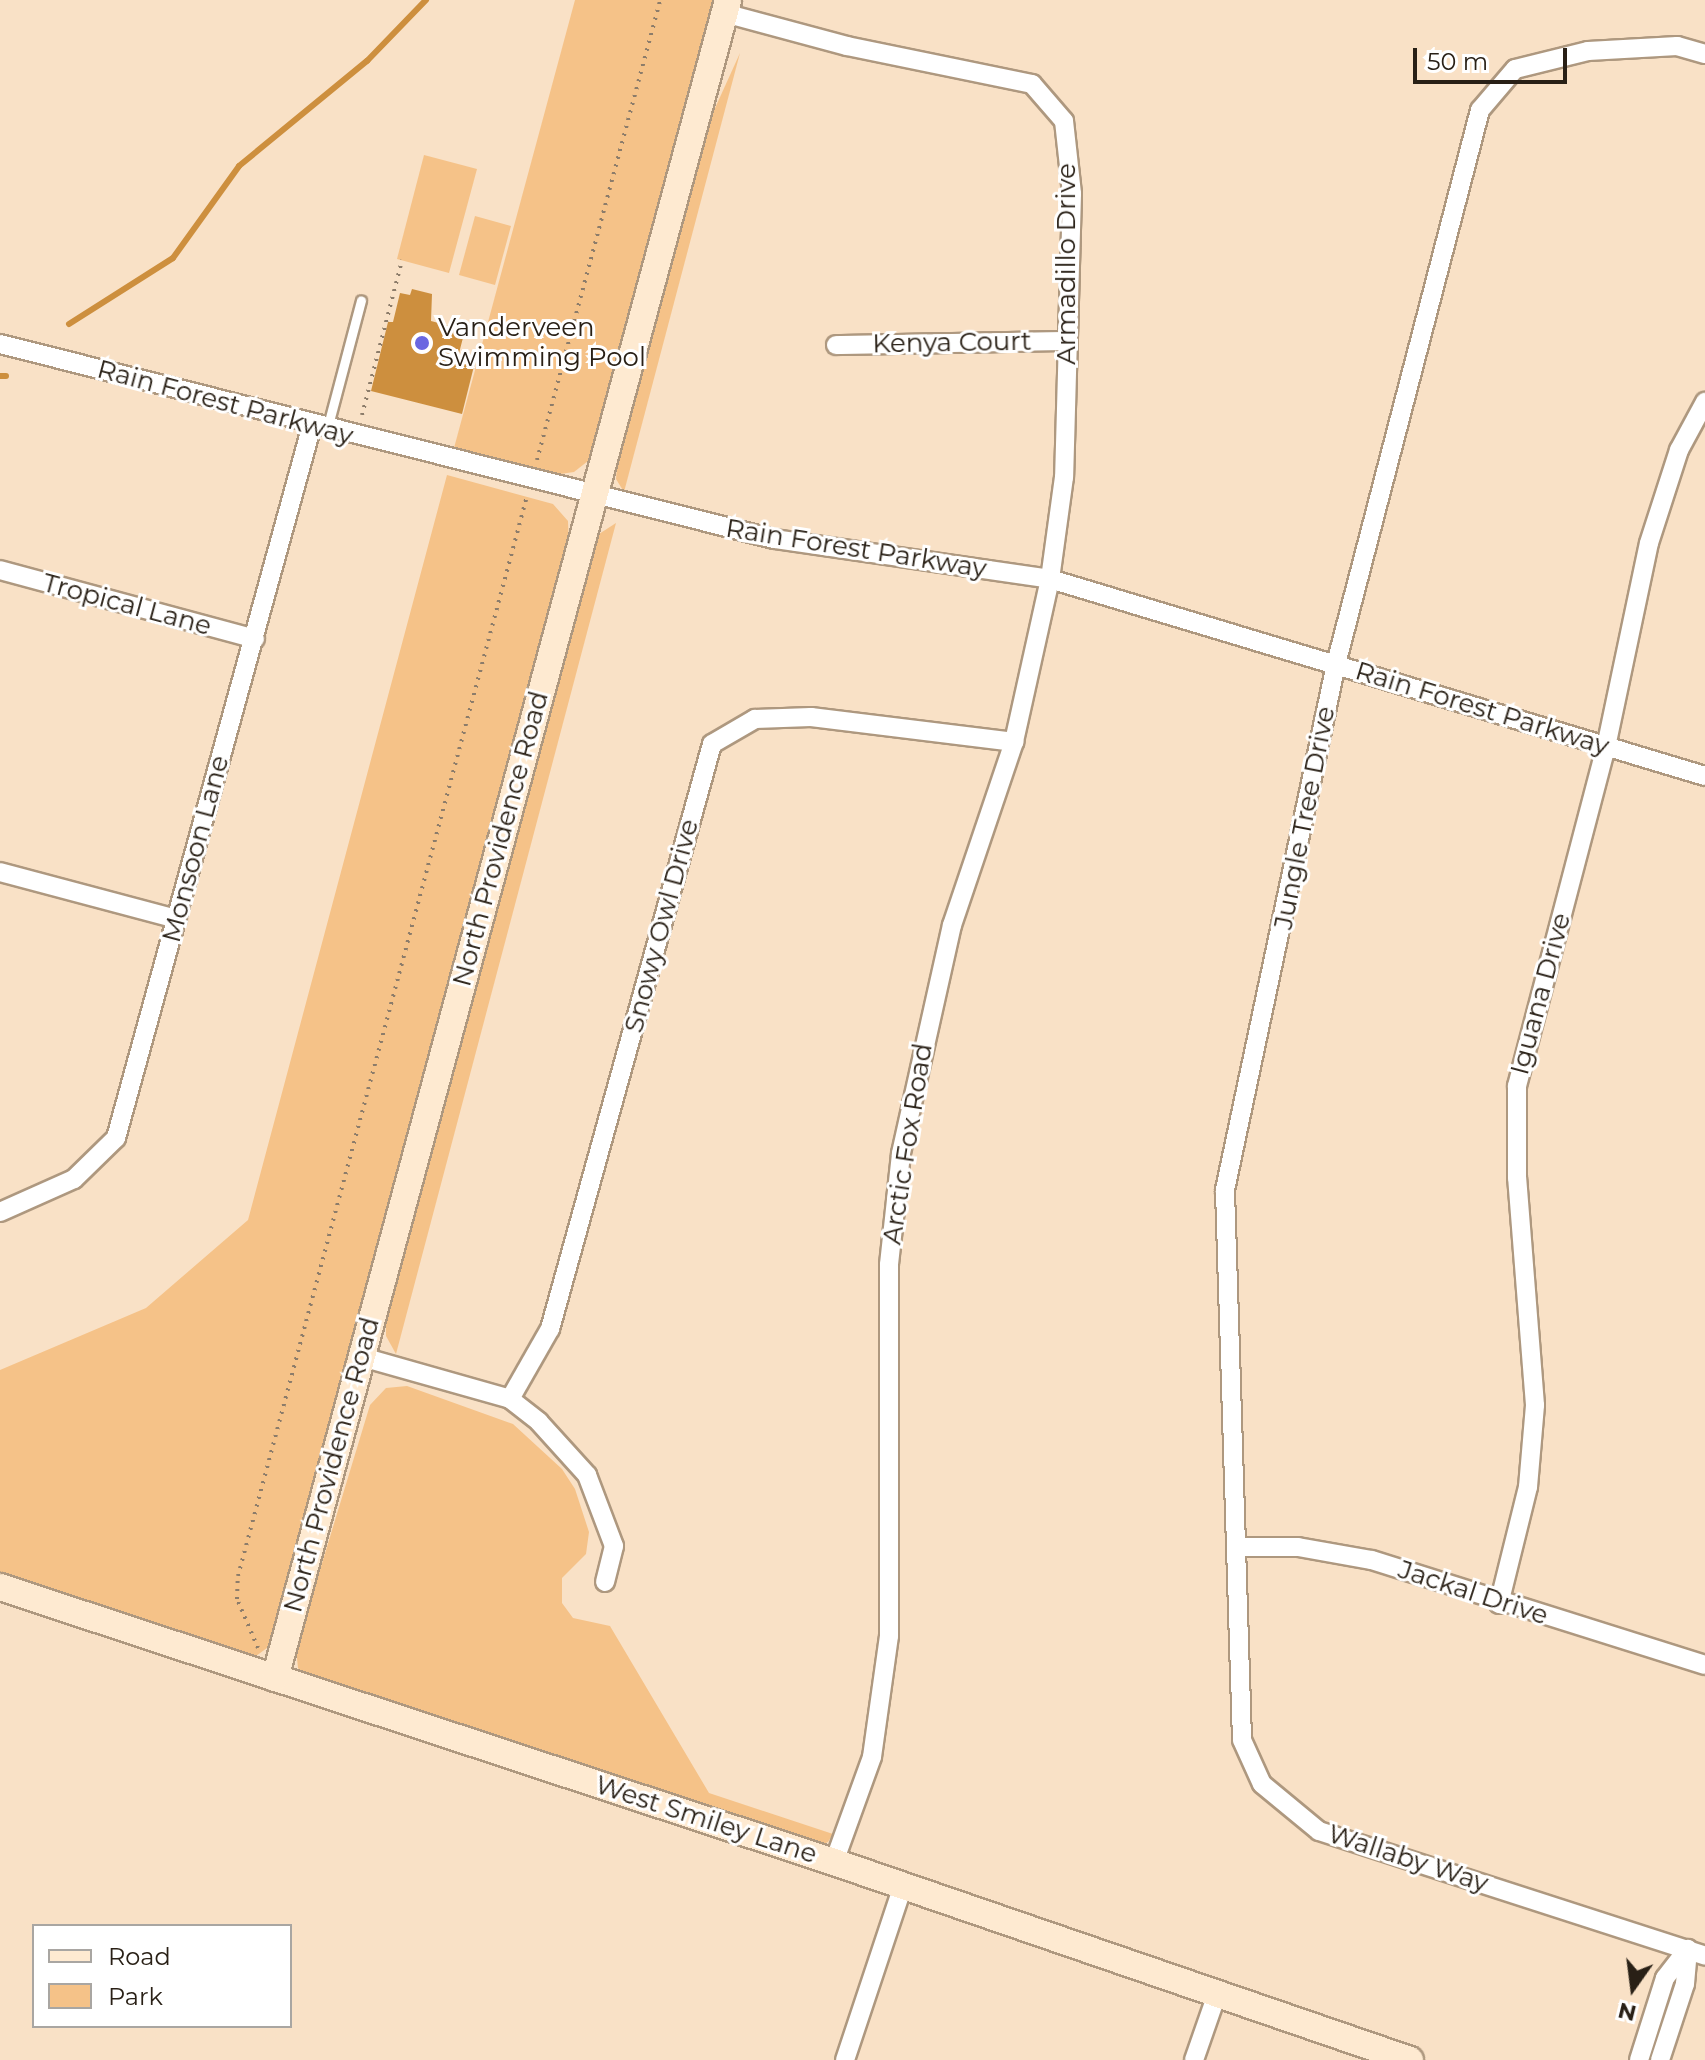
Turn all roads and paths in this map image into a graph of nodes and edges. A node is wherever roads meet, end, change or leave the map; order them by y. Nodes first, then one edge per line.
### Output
1 (660, 0) edge
2 (726, 6) edge
3 (1705, 54) edge
4 (402, 260) dead end
5 (361, 300) dead end
6 (1068, 341) junction
7 (0, 344) edge
8 (836, 345) dead end
9 (1705, 402) edge
10 (361, 418) dead end
11 (319, 427) junction
12 (536, 463) dead end
13 (594, 498) junction
14 (526, 501) dead end
15 (0, 570) edge
16 (1050, 579) junction
17 (255, 639) junction
18 (1336, 664) junction
19 (1014, 742) junction
20 (1606, 747) junction
21 (1705, 776) edge
22 (0, 872) edge
23 (177, 919) junction
24 (0, 1212) edge
25 (362, 1357) junction
26 (510, 1399) junction
27 (1236, 1547) junction
28 (605, 1582) dead end
29 (0, 1587) edge
30 (1499, 1604) junction
31 (1705, 1665) edge
32 (275, 1678) junction
33 (834, 1862) junction
34 (903, 1886) junction
35 (1697, 1952) edge
36 (1217, 1994) junction
37 (1370, 2053) edge
38 (845, 2060) edge
39 (1194, 2060) edge
40 (1410, 2060) edge
41 (1639, 2060) edge
42 (1660, 2060) edge

1 - 12 path
2 - 6 street, Armadillo Drive
2 - 13 street, North Providence Road
3 - 18 street, Jungle Tree Drive
4 - 10 path
5 - 11 lane
6 - 8 street, Kenya Court
6 - 16 street, Armadillo Drive
7 - 11 street, Rain Forest Parkway
9 - 20 street, Iguana Drive
11 - 13 street, Rain Forest Parkway
11 - 17 street, Monsoon Lane
13 - 16 street, Rain Forest Parkway
13 - 25 street, North Providence Road
14 - 32 path
15 - 17 street, Tropical Lane
16 - 18 street, Rain Forest Parkway
16 - 19 street, Arctic Fox Road
17 - 23 street, Monsoon Lane
18 - 20 street, Rain Forest Parkway
18 - 27 street, Jungle Tree Drive
19 - 26 street, Snowy Owl Drive
19 - 33 street, Arctic Fox Road
20 - 21 street, Rain Forest Parkway
20 - 30 street, Iguana Drive
22 - 23 street
23 - 24 street, Monsoon Lane
25 - 26 street
25 - 32 street, North Providence Road
26 - 28 street
27 - 30 street, Jackal Drive
27 - 35 street, Wallaby Way
29 - 32 street, West Smiley Lane
30 - 31 street, Jackal Drive
32 - 33 street, West Smiley Lane
33 - 34 street, West Smiley Lane
34 - 36 street, West Smiley Lane
34 - 38 street
35 - 41 street
35 - 42 street
36 - 37 street, West Smiley Lane
36 - 39 street
37 - 40 street, West Smiley Lane

